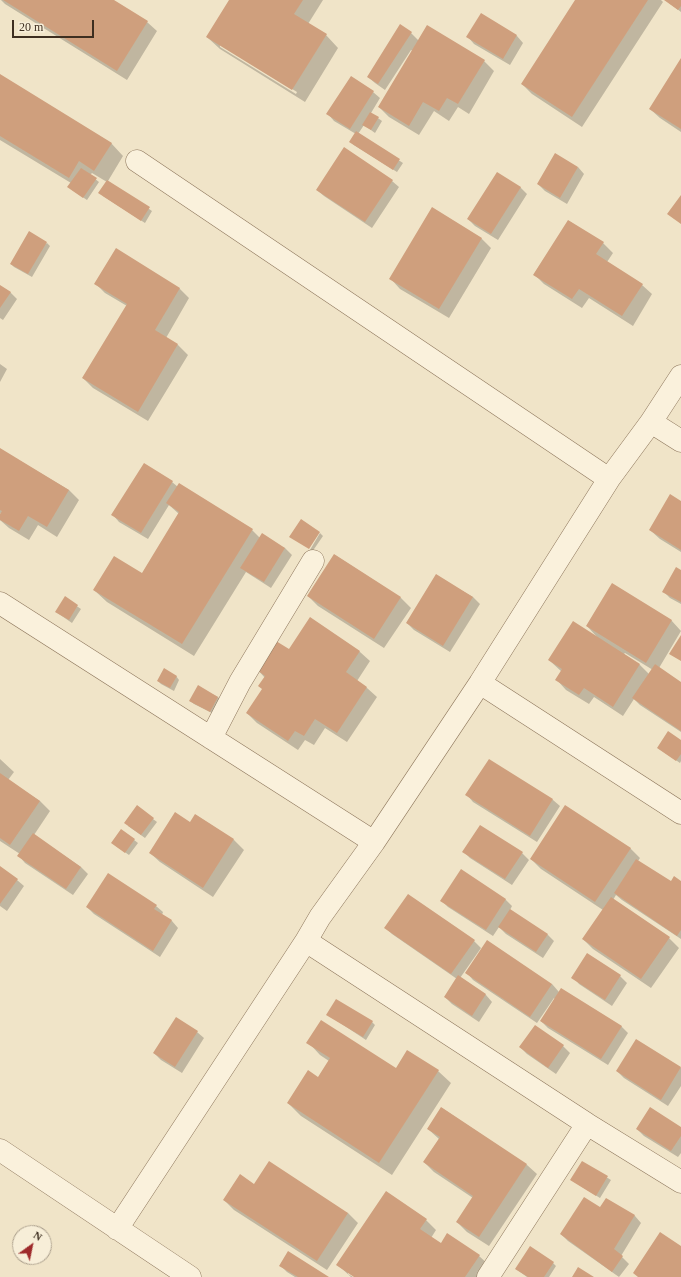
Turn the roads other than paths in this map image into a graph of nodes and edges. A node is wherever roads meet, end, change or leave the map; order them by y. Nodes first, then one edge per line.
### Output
1 (137, 161) dead end
2 (681, 376) edge
3 (651, 422) junction
4 (681, 441) edge
5 (608, 479) junction
6 (313, 562) dead end
7 (0, 603) edge
8 (480, 683) junction
9 (211, 738) junction
10 (681, 813) edge
11 (374, 842) junction
12 (306, 941) junction
13 (587, 1124) junction
14 (0, 1150) edge
15 (681, 1182) edge
16 (117, 1229) junction
17 (190, 1277) edge
18 (488, 1277) edge

1 - 5 street
2 - 3 street
3 - 4 street
3 - 5 street
5 - 8 street
6 - 9 street
7 - 9 street
8 - 10 street
8 - 11 street
9 - 11 street
11 - 12 street
12 - 13 street
12 - 16 street
13 - 15 street
13 - 18 street
14 - 16 street
16 - 17 street

